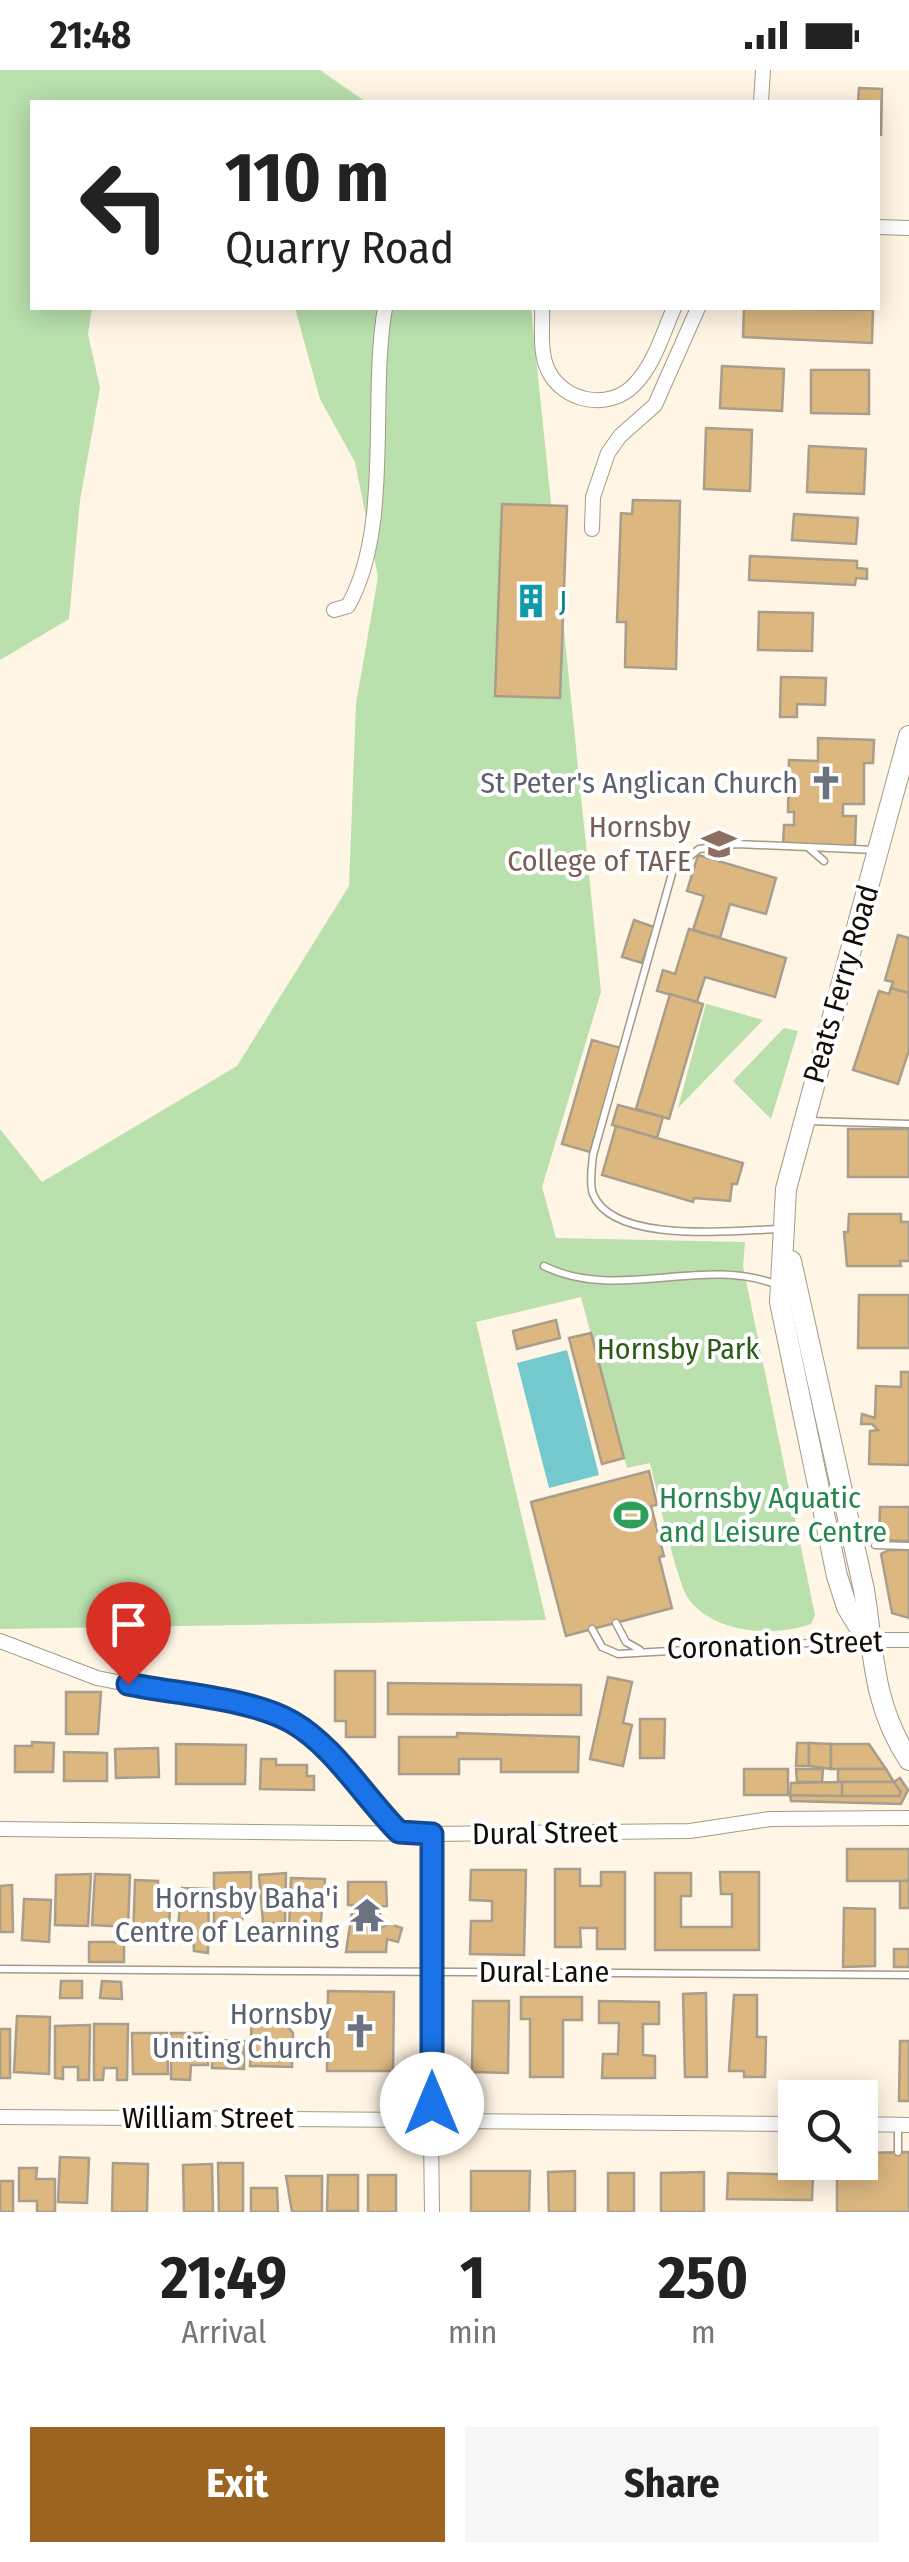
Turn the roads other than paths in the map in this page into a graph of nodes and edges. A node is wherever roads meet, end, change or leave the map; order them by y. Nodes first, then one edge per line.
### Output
1 (763, 70) edge
2 (761, 100) edge
3 (880, 227) edge
4 (909, 228) edge
5 (384, 310) edge
6 (542, 310) edge
7 (673, 310) edge
8 (697, 310) edge
9 (592, 529) dead end
10 (334, 610) dead end
11 (909, 736) edge
12 (907, 761) edge
13 (809, 848) junction
14 (879, 850) junction
15 (824, 861) dead end
16 (802, 1120) junction
17 (909, 1124) edge
18 (787, 1232) junction
19 (544, 1266) dead end
20 (781, 1286) junction
21 (874, 1544) dead end
22 (909, 1546) edge
23 (616, 1623) dead end
24 (592, 1629) dead end
25 (867, 1640) junction
26 (909, 1640) edge
27 (0, 1641) edge
28 (641, 1651) junction
29 (909, 1760) edge
30 (909, 1818) edge
31 (0, 1829) edge
32 (399, 1832) junction
33 (432, 1834) junction
34 (0, 1969) edge
35 (432, 1972) junction
36 (909, 1974) edge
37 (432, 2104) junction
38 (0, 2117) edge
39 (415, 2120) junction
40 (448, 2120) junction
41 (778, 2124) edge
42 (878, 2124) edge
43 (904, 2125) edge
44 (431, 2136) junction
45 (898, 2152) dead end
46 (432, 2212) edge

1 - 2 street
3 - 4 street
5 - 10 street
6 - 7 street
8 - 9 street
11 - 12 main road, Peats Ferry Road
12 - 14 main road, Peats Ferry Road
13 - 14 lane
13 - 15 lane
13 - 18 lane
14 - 16 main road, Peats Ferry Road
16 - 17 lane
16 - 18 main road, Peats Ferry Road
18 - 20 main road, Peats Ferry Road
18 - 25 main road, Peats Ferry Road
19 - 20 lane
20 - 25 main road, Peats Ferry Road
21 - 22 lane
23 - 28 lane, Coronation Street
24 - 28 lane, Coronation Street
25 - 26 street, Coronation Street
25 - 28 lane, Coronation Street
25 - 29 main road, Peats Ferry Road
27 - 32 street
30 - 33 street, Dural Street
31 - 32 street, Dural Street
32 - 33 street, Dural Street
33 - 35 street
34 - 35 lane, Dural Lane
35 - 36 lane, Dural Lane
35 - 37 street
37 - 39 street
37 - 40 street
38 - 39 street, William Street
39 - 44 street
40 - 41 street
40 - 44 street
42 - 43 street
43 - 45 lane
44 - 46 street

